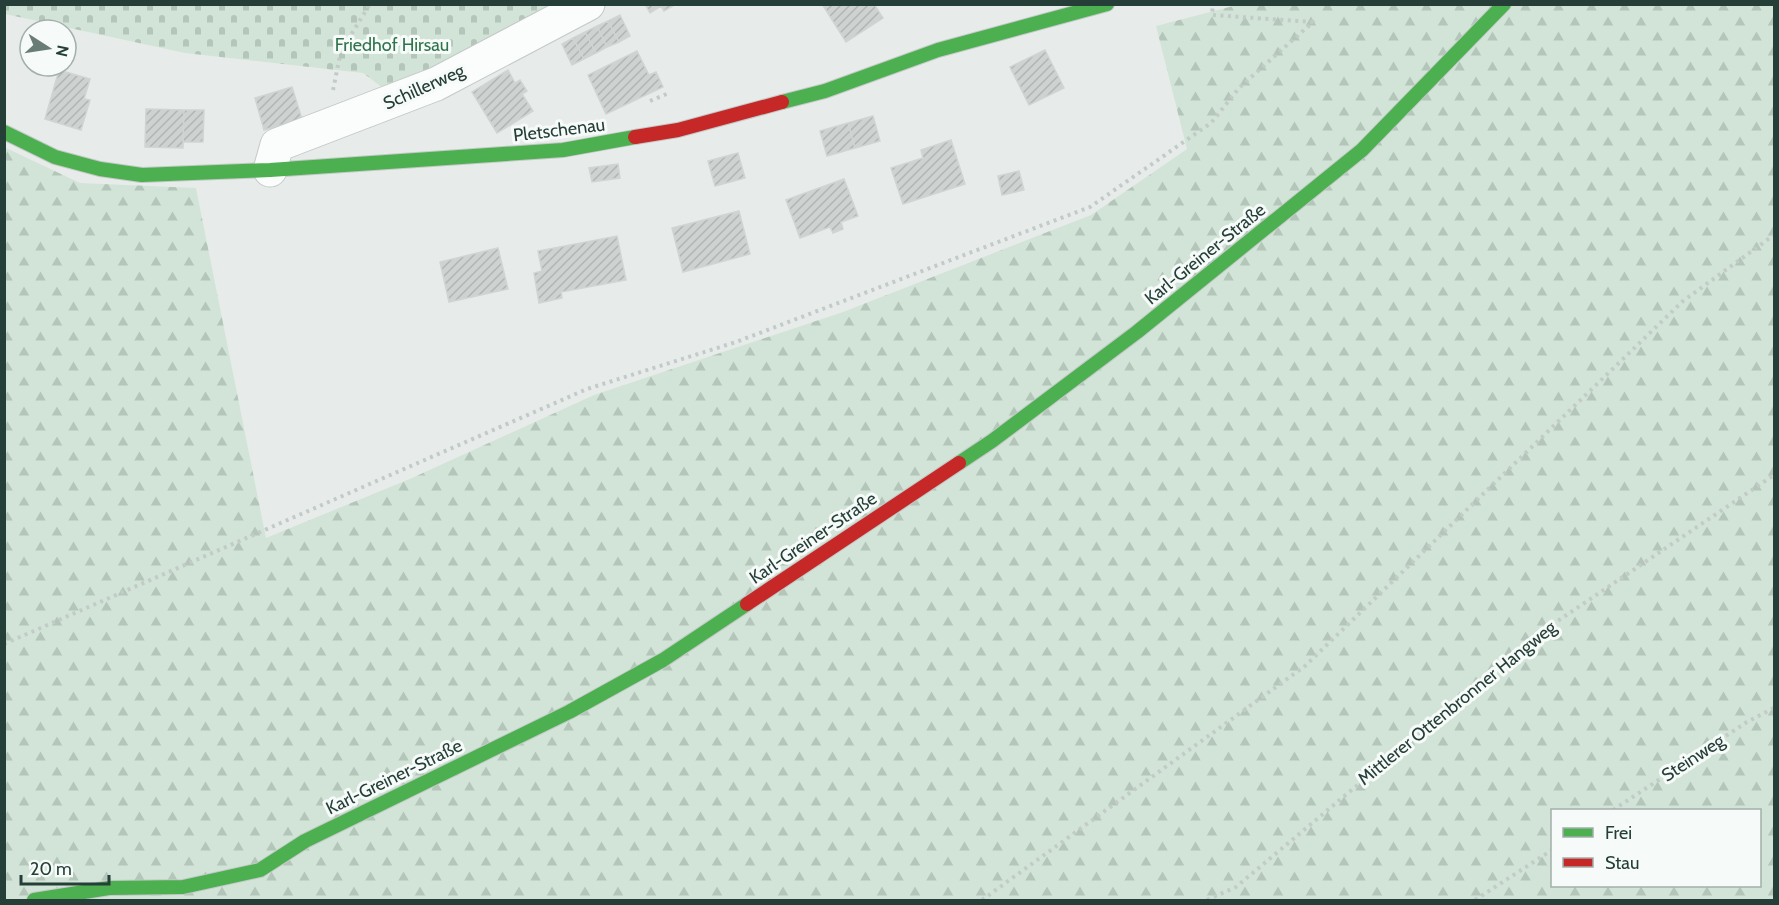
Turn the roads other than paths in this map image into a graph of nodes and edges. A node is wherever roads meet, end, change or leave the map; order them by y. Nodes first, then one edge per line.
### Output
1 (588, 4) edge
2 (1107, 4) edge
3 (1504, 4) edge
4 (4, 132) edge
5 (270, 170) junction
6 (34, 900) edge

1 - 5 street, Schillerweg
2 - 5 street, Pletschenau
3 - 6 street, Karl-Greiner-Straße
4 - 5 street, Pletschenau

